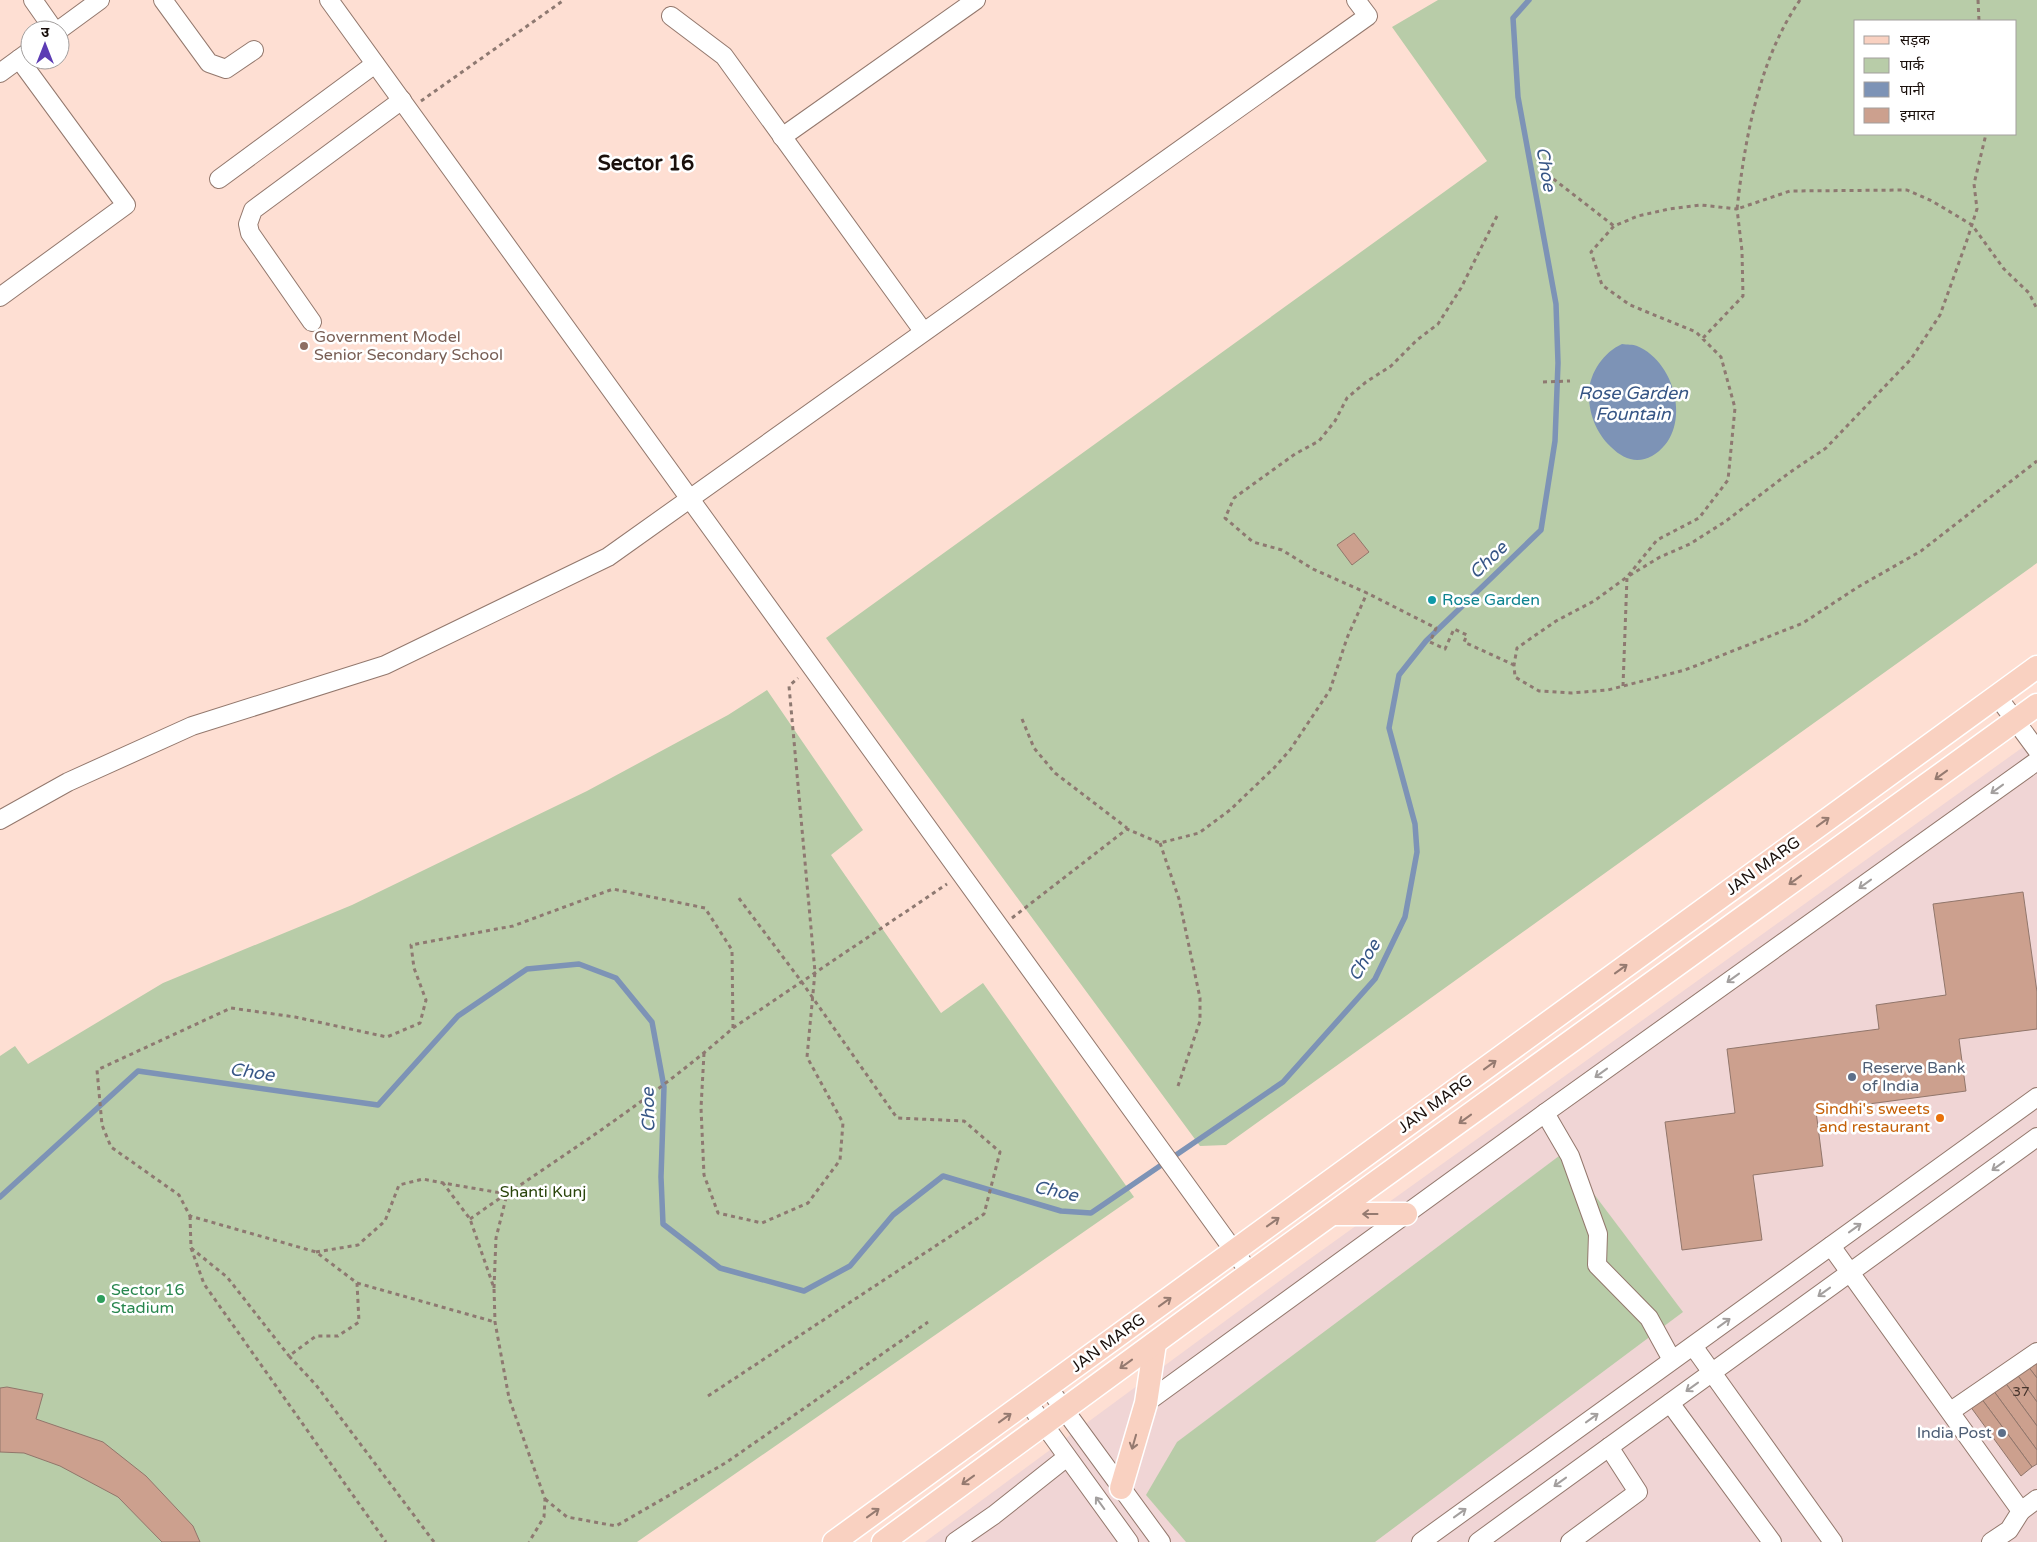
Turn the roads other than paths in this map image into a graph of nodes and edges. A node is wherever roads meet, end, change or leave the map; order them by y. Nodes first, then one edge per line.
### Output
1 (33, 0) edge
2 (100, 0) edge
3 (163, 0) edge
4 (329, 0) edge
5 (976, 0) edge
6 (1356, 0) edge
7 (671, 16) dead end
8 (47, 20) edge
9 (70, 22) edge
10 (254, 50) dead end
11 (20, 59) edge
12 (375, 64) junction
13 (35, 70) edge
14 (0, 73) edge
15 (405, 105) junction
16 (782, 137) junction
17 (219, 179) dead end
18 (0, 297) edge
19 (312, 322) dead end
20 (923, 331) junction
21 (690, 497) junction
22 (2037, 667) edge
23 (1998, 696) junction
24 (2037, 705) edge
25 (2015, 721) junction
26 (2037, 750) edge
27 (2037, 761) edge
28 (0, 820) edge
29 (2037, 1097) edge
30 (1544, 1113) junction
31 (2037, 1137) edge
32 (1334, 1214) junction
33 (1406, 1214) junction
34 (1831, 1246) junction
35 (1234, 1251) junction
36 (1250, 1273) junction
37 (1850, 1273) junction
38 (1155, 1343) junction
39 (1693, 1346) junction
40 (2037, 1352) edge
41 (1672, 1360) junction
42 (1712, 1373) junction
43 (1048, 1386) junction
44 (1027, 1402) junction
45 (1146, 1403) junction
46 (1670, 1403) junction
47 (1064, 1410) junction
48 (1951, 1411) junction
49 (1043, 1424) junction
50 (1609, 1447) junction
51 (1067, 1457) junction
52 (1121, 1488) junction
53 (2037, 1499) edge
54 (2021, 1511) junction
55 (2012, 1536) edge
56 (1769, 1541) edge
57 (834, 1542) edge
58 (883, 1542) edge
59 (954, 1542) edge
60 (1128, 1542) edge
61 (1160, 1542) edge
62 (1421, 1542) edge
63 (1478, 1542) edge
64 (1570, 1542) edge
65 (1834, 1542) edge
66 (1991, 1542) edge

1 - 8 street
2 - 9 street
3 - 10 street
4 - 12 street
5 - 16 street
6 - 20 street
7 - 16 street
11 - 14 street
12 - 15 street
12 - 17 street
13 - 18 street
15 - 19 street
15 - 21 street
16 - 20 street
20 - 21 street
21 - 28 street
21 - 35 street
22 - 23 main road, JAN MARG
23 - 25 street
35 -> 23 main road, JAN MARG
24 - 25 main road, JAN MARG
25 - 26 street
25 -> 32 main road, JAN MARG
27 -> 30 street
34 -> 29 street
30 - 33 street
30 - 41 street
31 -> 37 street
33 -> 32 main road
32 - 36 main road, JAN MARG
33 - 45 street
34 - 37 street
39 -> 34 street
35 - 36 street
43 -> 35 main road, JAN MARG
36 - 38 main road, JAN MARG
37 -> 42 street
37 - 48 street
38 - 45 main road
38 -> 47 main road, JAN MARG
39 - 41 street
39 - 42 street
40 - 48 street
62 -> 41 street
42 -> 46 street
42 - 65 street
43 - 44 main road, JAN MARG
43 - 47 street
44 - 49 street
57 -> 44 main road, JAN MARG
45 -> 52 main road
46 - 50 street
46 - 56 street
47 - 49 main road, JAN MARG
47 - 52 street
48 - 54 street
49 - 51 street
49 -> 58 main road, JAN MARG
50 -> 63 street
50 - 64 street
51 - 59 street
60 -> 51 street
52 - 61 street
53 - 54 street
54 - 55 street
55 - 66 street

